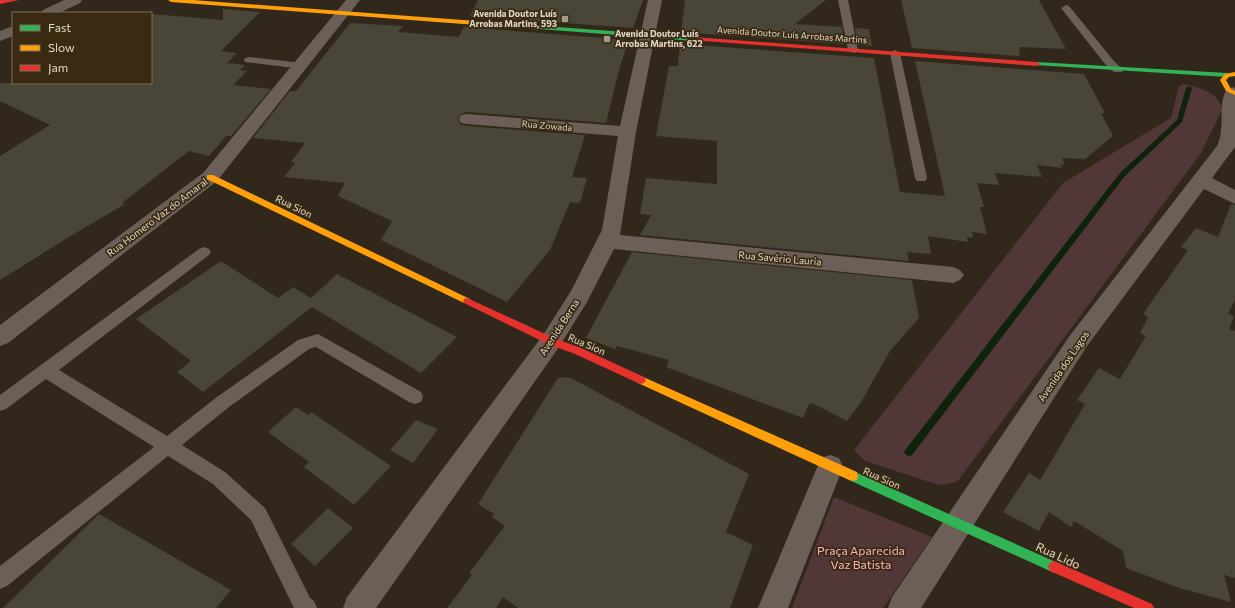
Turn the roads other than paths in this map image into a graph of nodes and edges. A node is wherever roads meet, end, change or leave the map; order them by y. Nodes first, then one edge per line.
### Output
1 (16, 0) edge
2 (75, 0) edge
3 (171, 0) edge
4 (654, 0) edge
5 (843, 0) edge
6 (0, 2) edge
7 (348, 6) edge
8 (1066, 8) dead end
9 (50, 12) edge
10 (12, 31) edge
11 (647, 34) junction
12 (0, 37) edge
13 (853, 50) junction
14 (895, 53) junction
15 (249, 60) dead end
16 (302, 66) junction
17 (1118, 70) junction
18 (1147, 72) junction
19 (1231, 75) edge
20 (1195, 83) dead end
21 (1215, 87) dead end
22 (1232, 92) edge
23 (467, 119) dead end
24 (627, 132) junction
25 (1231, 142) edge
26 (210, 177) junction
27 (921, 178) dead end
28 (1201, 180) junction
29 (1235, 198) edge
30 (608, 241) junction
31 (204, 252) dead end
32 (953, 276) dead end
33 (0, 337) edge
34 (551, 341) junction
35 (46, 370) junction
36 (415, 397) dead end
37 (0, 404) edge
38 (167, 446) junction
39 (830, 467) junction
40 (958, 524) junction
41 (0, 579) edge
42 (307, 608) edge
43 (358, 608) edge
44 (773, 608) edge
45 (903, 608) edge
46 (1148, 608) edge

1 - 6 street
2 - 9 street
3 - 7 street, Avenida Doutor Luís Arrobas Martins
4 - 11 street, Avenida Berna
5 - 13 lane
7 - 11 street, Avenida Doutor Luís Arrobas Martins
7 - 16 street, Rua Homero Vaz do Amaral
8 - 17 lane
10 - 12 street
11 - 13 street, Avenida Doutor Luís Arrobas Martins
11 - 24 street, Avenida Berna
13 - 14 street, Avenida Doutor Luís Arrobas Martins
14 - 17 street, Avenida Doutor Luís Arrobas Martins
14 - 27 lane
15 - 16 lane
16 - 26 street, Rua Homero Vaz do Amaral
17 - 18 street, Avenida Doutor Luís Arrobas Martins
18 - 19 street, Avenida Doutor Luís Arrobas Martins
18 - 20 street, Avenida Doutor Luís Arrobas Martins
19 - 22 street
21 - 22 street
22 - 25 street, Avenida dos Lagos
23 - 24 street, Rua Zowada
24 - 30 street, Avenida Berna
25 - 28 street, Avenida dos Lagos
26 - 33 street, Rua Homero Vaz do Amaral
26 - 34 street, Rua Sion
28 - 29 street
28 - 40 street, Avenida dos Lagos
30 - 32 street, Rua Savério Lauria
30 - 34 street, Avenida Berna
31 - 35 lane
34 - 39 street, Rua Sion
34 - 43 street, Avenida Berna
35 - 37 lane
35 - 38 lane
36 - 38 lane
38 - 41 lane
38 - 42 lane
39 - 40 street, Rua Sion
39 - 44 street
40 - 45 street, Avenida dos Lagos
40 - 46 street, Rua Lido

